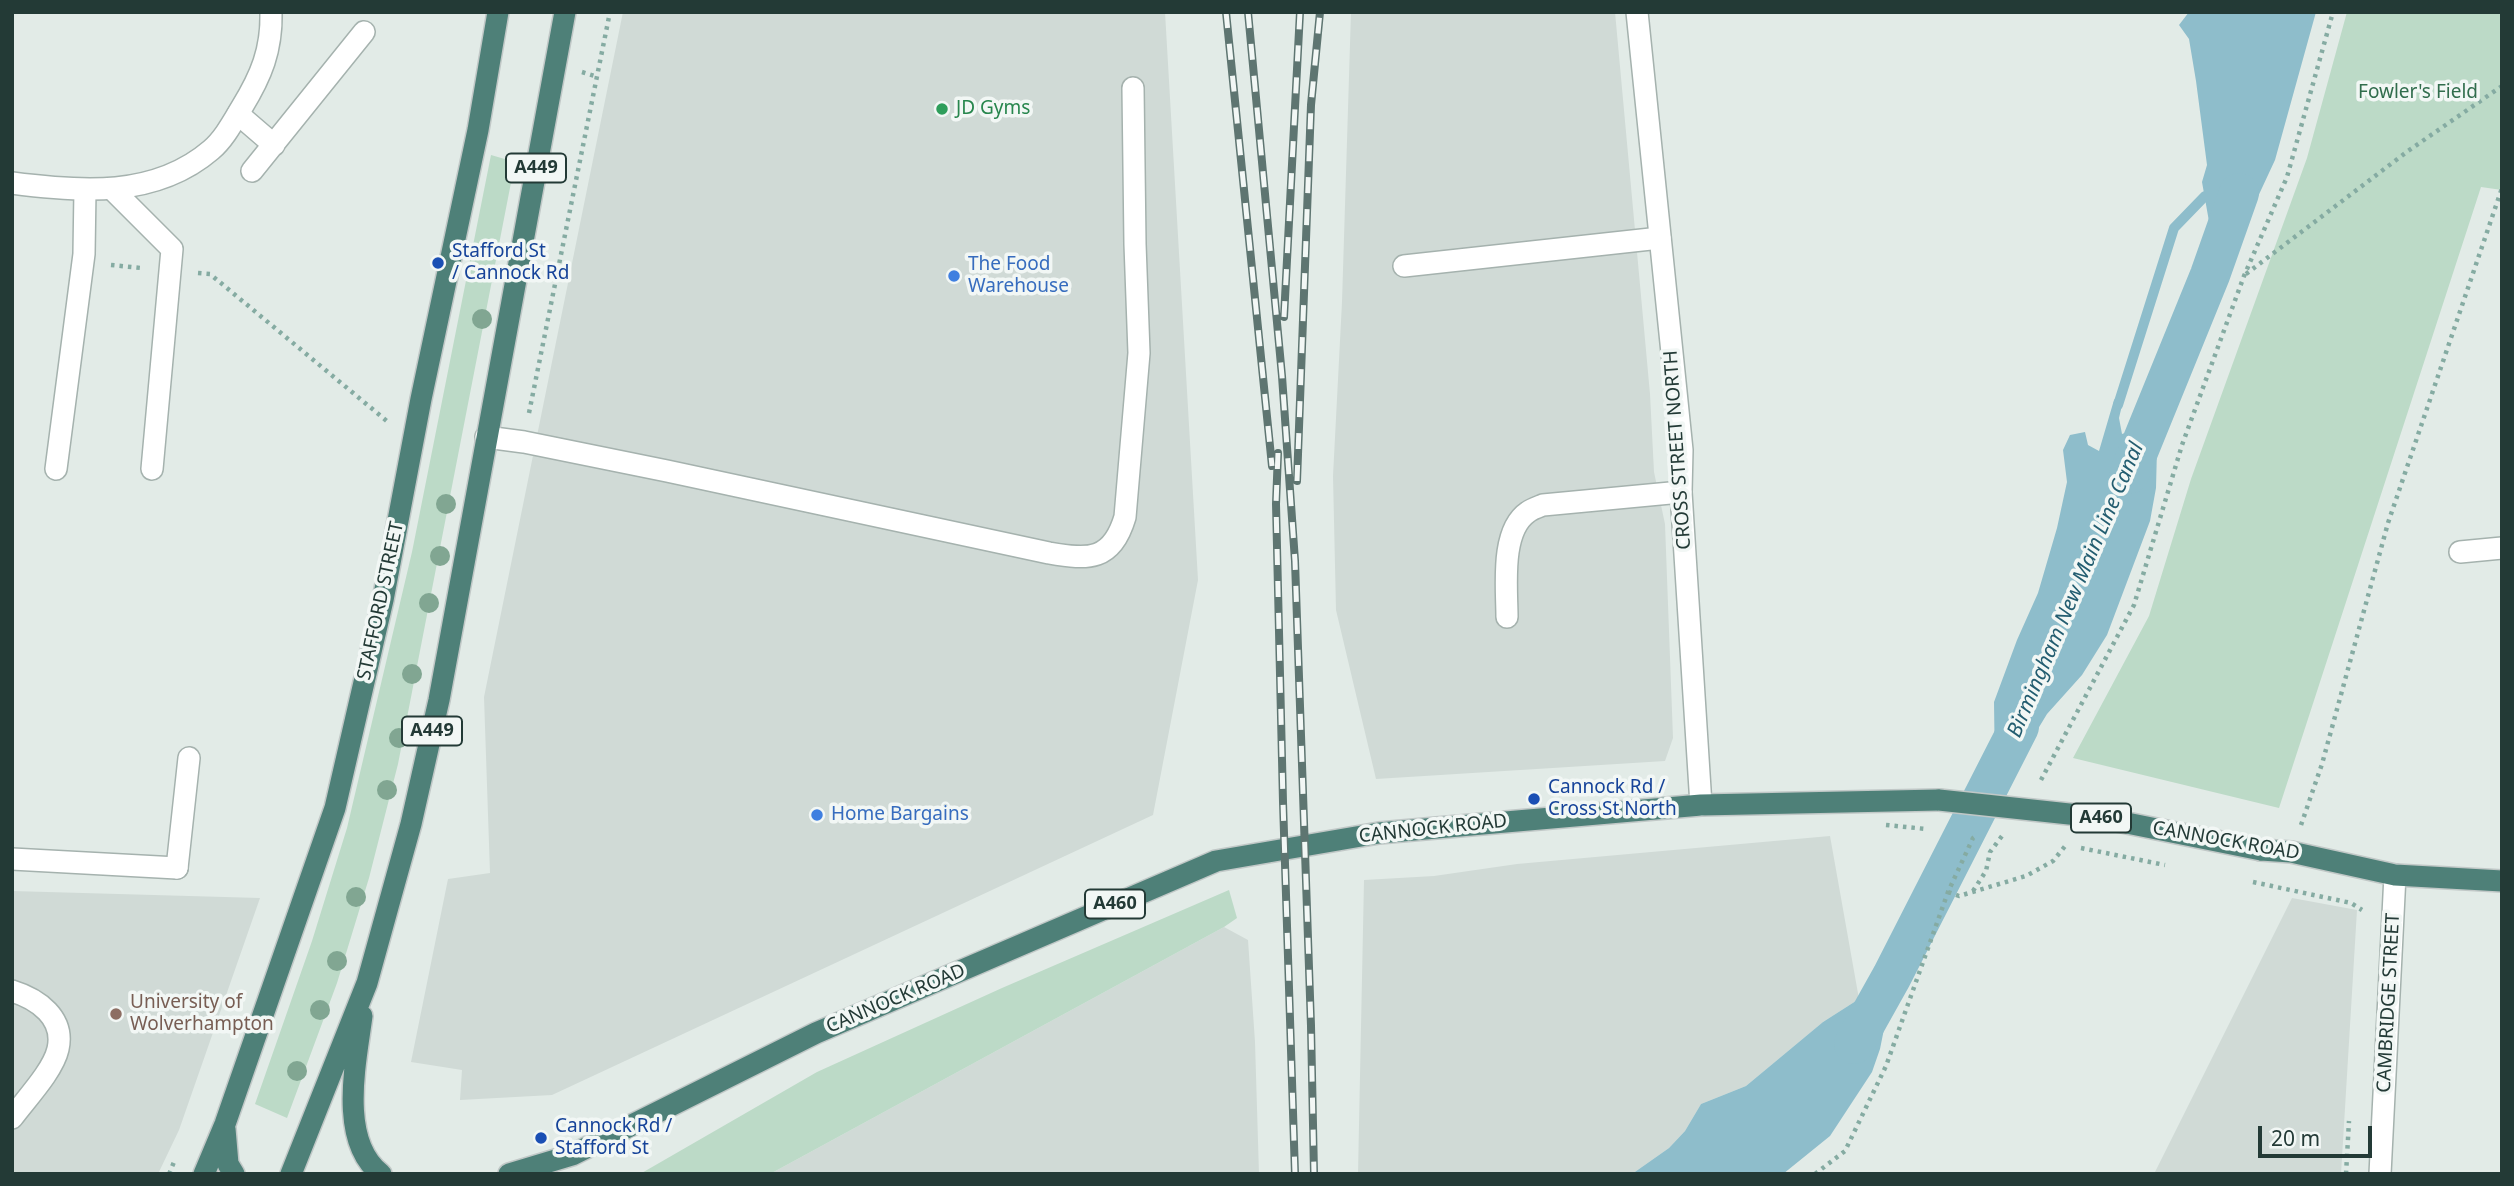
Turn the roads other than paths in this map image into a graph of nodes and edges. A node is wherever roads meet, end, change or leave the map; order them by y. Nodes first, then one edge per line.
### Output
1 (271, 12) edge
2 (498, 12) edge
3 (565, 12) edge
4 (1637, 12) edge
5 (364, 32) dead end
6 (1133, 88) dead end
7 (238, 114) junction
8 (274, 145) junction
9 (252, 171) dead end
10 (12, 183) edge
11 (112, 189) junction
12 (85, 191) junction
13 (1660, 238) junction
14 (1404, 266) dead end
15 (486, 438) junction
16 (152, 468) dead end
17 (56, 469) dead end
18 (1681, 492) junction
19 (2502, 548) edge
20 (2460, 552) dead end
21 (1507, 617) dead end
22 (190, 758) dead end
23 (1701, 805) junction
24 (12, 859) edge
25 (2396, 875) junction
26 (2502, 881) edge
27 (367, 983) junction
28 (12, 990) edge
29 (12, 1118) edge
30 (225, 1124) junction
31 (572, 1155) junction
32 (204, 1174) edge
33 (234, 1174) edge
34 (291, 1174) edge
35 (381, 1174) edge
36 (509, 1174) edge
37 (540, 1174) edge
38 (2380, 1174) edge

1 - 7 street
2 - 30 highway, STAFFORD STREET
3 - 15 highway, A449
4 - 13 street, CROSS STREET NORTH
5 - 8 street
6 - 15 street
7 - 8 street
7 - 11 street
8 - 9 street
10 - 12 street
11 - 12 street
11 - 16 street
12 - 17 street
13 - 14 street
13 - 18 street, CROSS STREET NORTH
15 - 27 highway, A449
18 - 21 street
18 - 23 street, CROSS STREET NORTH
19 - 20 street
22 - 24 street
23 - 25 highway, CANNOCK ROAD / A460, bridge
23 - 31 highway, CANNOCK ROAD / A460
25 - 26 highway, CANNOCK ROAD / A460
25 - 38 street, CAMBRIDGE STREET
27 - 34 highway, A449
27 - 35 highway
28 - 29 street
30 - 32 highway, STAFFORD STREET
30 - 33 highway
31 - 36 highway, CANNOCK ROAD / A460
31 - 37 highway, A460

